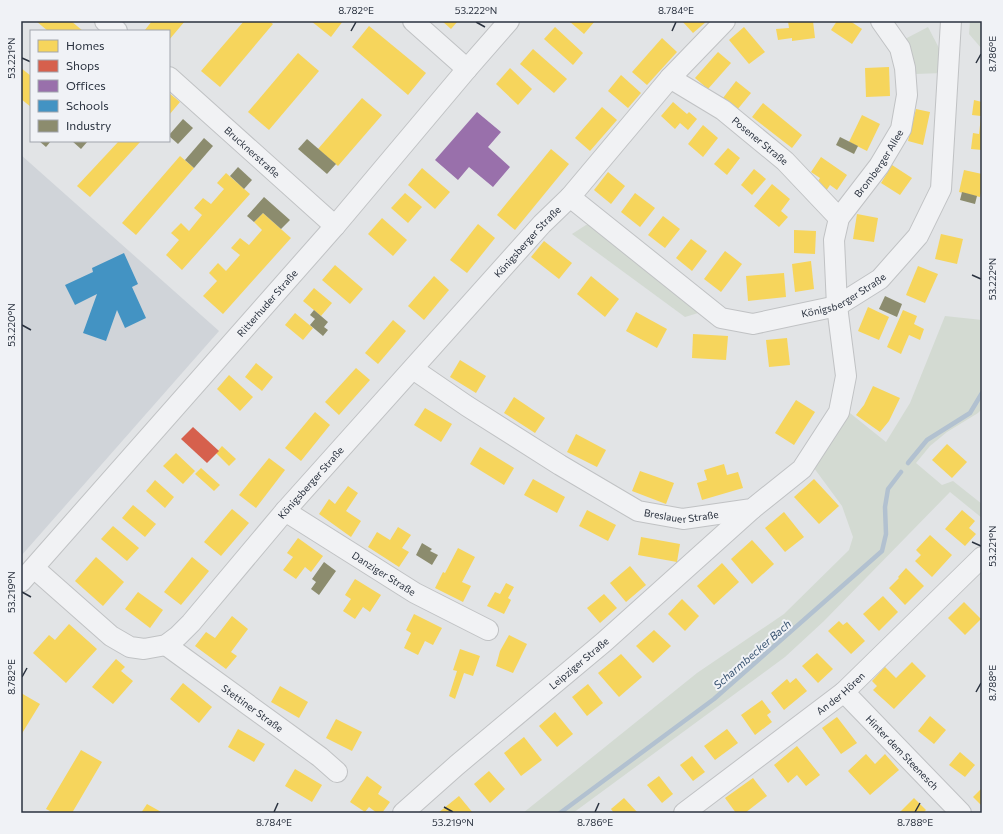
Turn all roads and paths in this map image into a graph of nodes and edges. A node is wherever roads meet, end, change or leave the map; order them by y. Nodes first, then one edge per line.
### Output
1 (105, 21) edge
2 (413, 21) edge
3 (509, 21) edge
4 (725, 21) edge
5 (881, 21) edge
6 (951, 21) edge
7 (116, 30) edge
8 (467, 69) junction
9 (670, 78) junction
10 (170, 79) edge
11 (570, 197) junction
12 (839, 218) junction
13 (335, 226) junction
14 (837, 306) junction
15 (413, 369) junction
16 (752, 509) junction
17 (285, 511) junction
18 (982, 557) edge
19 (28, 575) edge
20 (488, 630) dead end
21 (166, 645) junction
22 (844, 692) junction
23 (337, 772) dead end
24 (403, 813) edge
25 (684, 813) edge
26 (961, 813) edge

1 - 7 street
2 - 8 street
3 - 8 street, Ritterhuder Straße
4 - 9 street
5 - 12 street, Bromberger Allee
6 - 14 street, Königsberger Straße
8 - 13 street, Ritterhuder Straße
9 - 11 street
9 - 12 street, Posener Straße
10 - 13 street, Brucknerstraße
11 - 14 street, Königsberger Straße
11 - 15 street, Königsberger Straße
12 - 14 street, Bromberger Allee
13 - 19 street, Ritterhuder Straße
14 - 16 street
15 - 16 street, Breslauer Straße
15 - 17 street, Königsberger Straße
16 - 24 street, Leipziger Straße
17 - 20 street, Danziger Straße
17 - 21 street, Königsberger Straße
18 - 22 street, An der Hören
19 - 21 street, Königsberger Straße
21 - 23 street, Stettiner Straße
22 - 25 street, An der Hören
22 - 26 street, Hinter dem Steenesch

